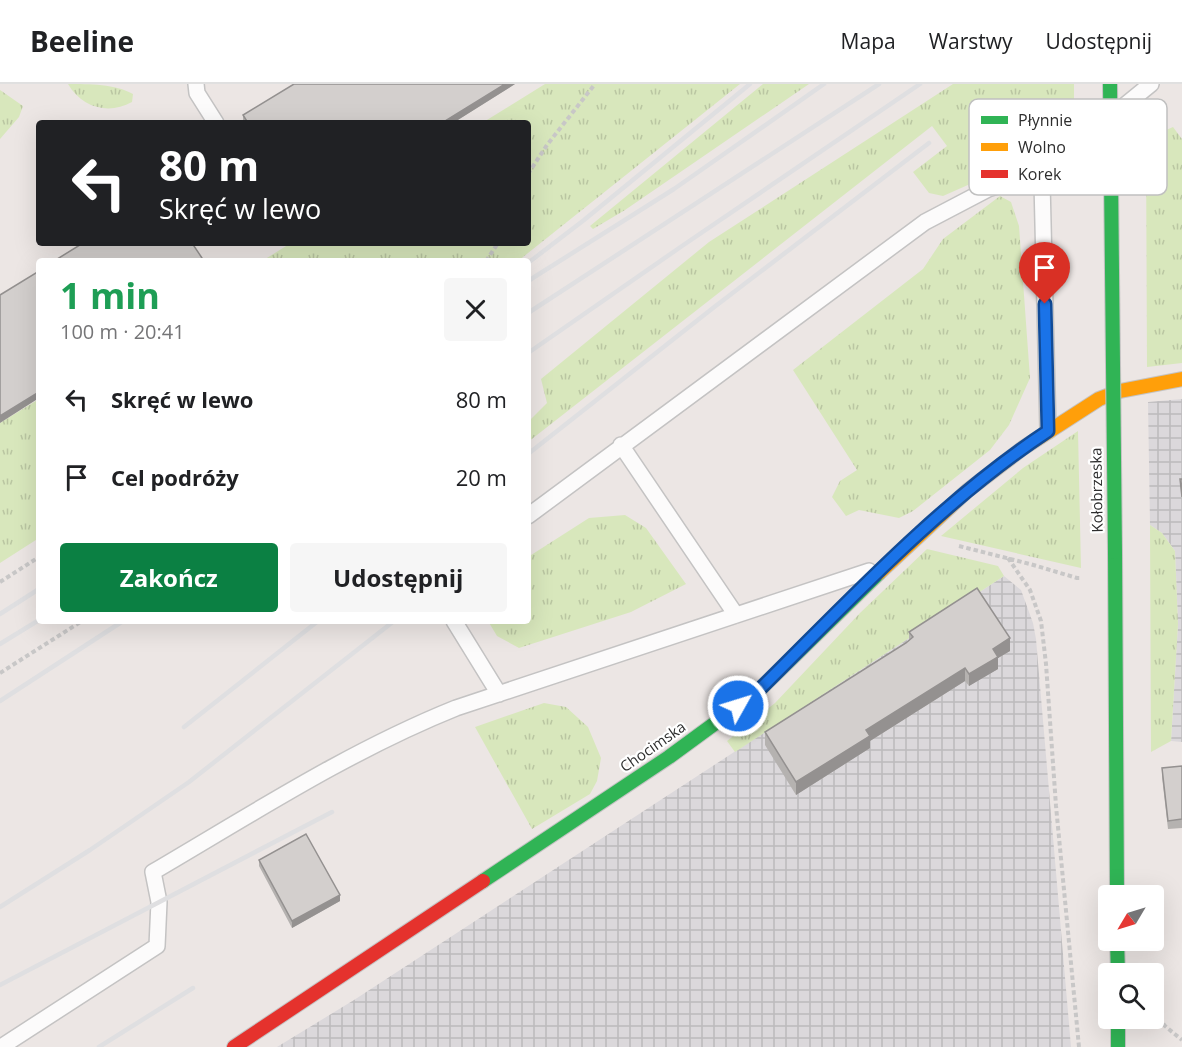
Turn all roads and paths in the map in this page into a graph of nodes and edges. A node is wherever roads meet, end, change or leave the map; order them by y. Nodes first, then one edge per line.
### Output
1 (196, 84) edge
2 (595, 84) edge
3 (1110, 84) edge
4 (1151, 84) edge
5 (1110, 99) edge
6 (1133, 99) edge
7 (214, 120) edge
8 (531, 170) edge
9 (977, 195) edge
10 (1042, 195) edge
11 (1111, 195) edge
12 (1182, 380) edge
13 (1048, 431) junction
14 (621, 445) junction
15 (531, 514) edge
16 (918, 536) junction
17 (1008, 558) junction
18 (36, 559) edge
19 (886, 566) junction
20 (1077, 578) dead end
21 (0, 582) edge
22 (736, 615) junction
23 (77, 624) edge
24 (456, 624) edge
25 (0, 673) edge
26 (499, 694) junction
27 (1117, 885) edge
28 (1164, 1025) edge
29 (1118, 1029) edge
30 (1182, 1040) edge
31 (1, 1047) edge
32 (234, 1047) edge
33 (1079, 1047) edge
34 (1118, 1047) edge

1 - 7 lane
2 - 8 path
3 - 5 street, Kołobrzeska, bridge
4 - 6 lane
9 - 14 lane
10 - 13 lane
11 - 27 street, Kołobrzeska, bridge
12 - 13 street, Chocimska
13 - 16 street, Chocimska
14 - 15 lane
14 - 22 lane
16 - 17 path
16 - 19 street, Chocimska
17 - 20 path
17 - 33 path
18 - 21 path
19 - 22 lane
19 - 32 street, Chocimska
22 - 26 lane
23 - 25 path
24 - 26 lane
26 - 31 lane
28 - 30 path
29 - 34 street

